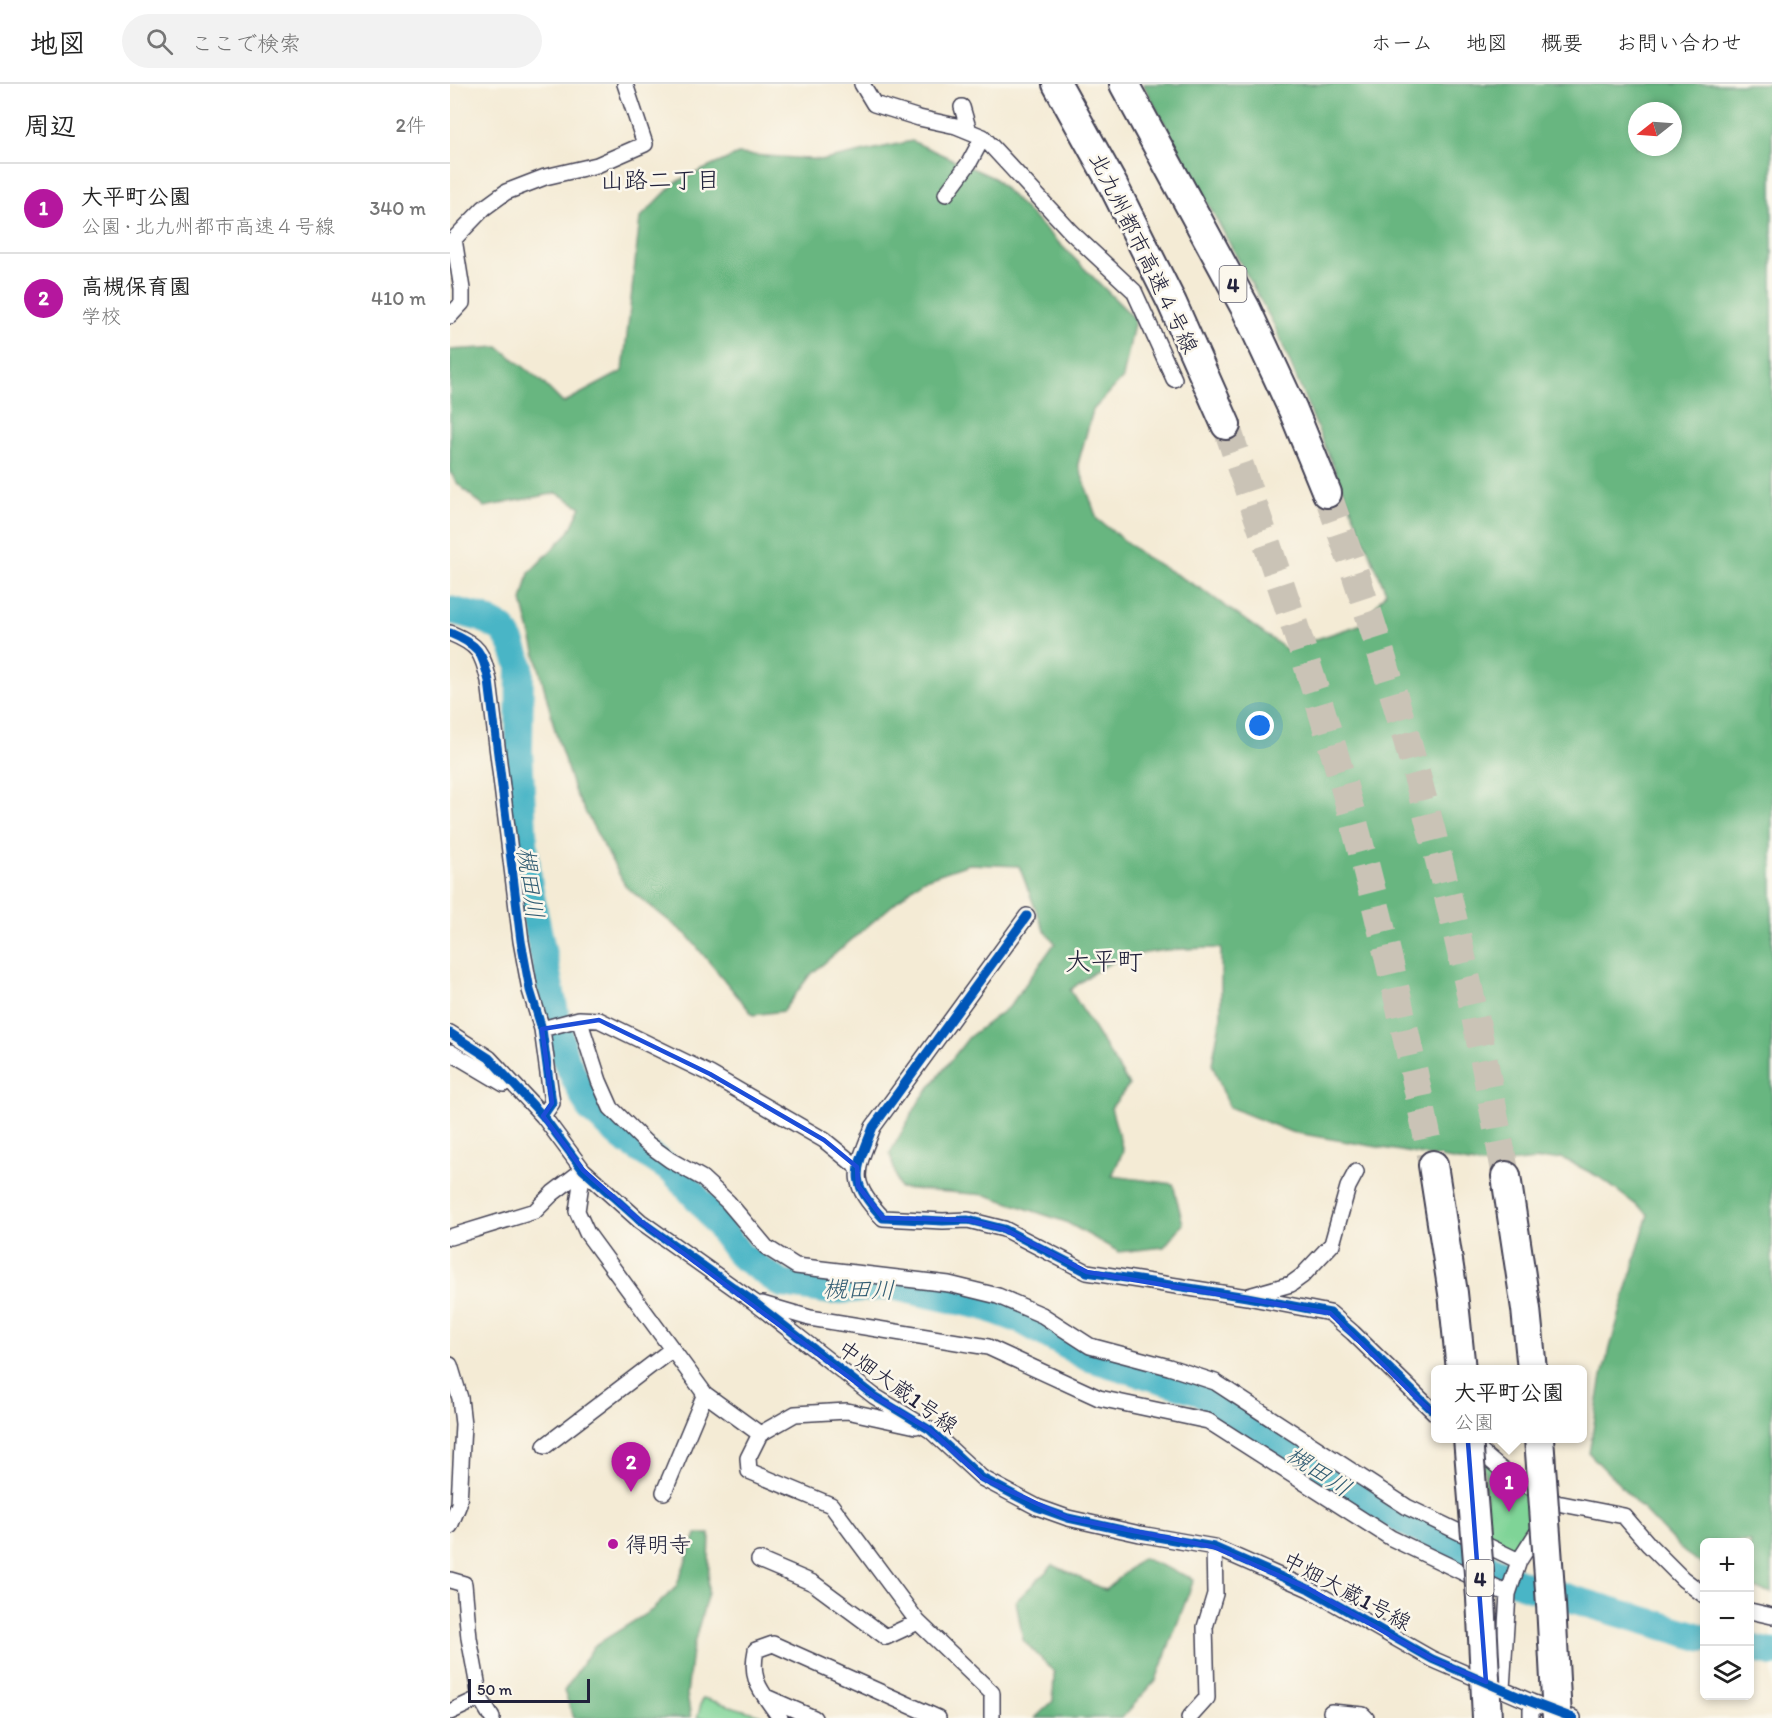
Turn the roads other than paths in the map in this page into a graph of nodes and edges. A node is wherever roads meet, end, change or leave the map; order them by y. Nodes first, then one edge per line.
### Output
1 (625, 84) edge
2 (862, 84) edge
3 (1057, 84) edge
4 (1124, 84) edge
5 (962, 107) dead end
6 (976, 134) junction
7 (946, 194) dead end
8 (450, 316) edge
9 (1174, 378) dead end
10 (1226, 425) tunnel mouth
11 (1327, 493) tunnel mouth
12 (450, 633) edge
13 (1027, 916) dead end
14 (576, 1020) junction
15 (542, 1029) junction
16 (450, 1033) edge
17 (450, 1052) edge
18 (526, 1099) junction
19 (543, 1116) junction
20 (1433, 1165) tunnel mouth
21 (857, 1167) junction
22 (583, 1170) junction
23 (1356, 1173) dead end
24 (1506, 1176) tunnel mouth
25 (450, 1237) edge
26 (1246, 1297) junction
27 (754, 1302) junction
28 (671, 1350) junction
29 (450, 1365) edge
30 (1460, 1365) edge
31 (1532, 1365) edge
32 (705, 1394) junction
33 (1431, 1409) edge
34 (930, 1430) junction
35 (760, 1434) junction
36 (1466, 1443) edge
37 (1472, 1443) edge
38 (1539, 1443) edge
39 (546, 1446) dead end
40 (664, 1492) dead end
41 (1557, 1503) junction
42 (450, 1526) edge
43 (1214, 1547) junction
44 (759, 1560) dead end
45 (1519, 1561) junction
46 (450, 1580) edge
47 (1700, 1592) edge
48 (1508, 1594) junction
49 (1754, 1612) edge
50 (1772, 1616) edge
51 (918, 1622) junction
52 (1502, 1689) junction
53 (766, 1697) junction
54 (480, 1698) junction
55 (1531, 1702) junction
56 (450, 1712) edge
57 (1331, 1712) dead end
58 (492, 1718) edge
59 (780, 1718) edge
60 (814, 1718) edge
61 (938, 1718) edge
62 (992, 1718) edge
63 (1189, 1718) edge
64 (1366, 1718) edge
65 (1487, 1718) edge
66 (1531, 1718) edge
67 (1557, 1718) edge
68 (1574, 1718) edge

1 - 8 street
2 - 6 street
3 - 10 highway, 北九州都市高速４号線
4 - 11 highway, 4
5 - 6 street
6 - 7 street
6 - 9 street
12 - 15 street
13 - 21 street
14 - 15 street
14 - 21 street
14 - 45 street
15 - 19 street
16 - 18 street, 中畑大蔵1号線
17 - 18 street
18 - 19 street, 中畑大蔵1号線
19 - 22 street, 中畑大蔵1号線
20 - 30 highway
21 - 26 street
22 - 25 street
22 - 27 street, 中畑大蔵1号線
22 - 28 street
23 - 26 street
24 - 31 highway
26 - 33 street
27 - 34 street, 中畑大蔵1号線
27 - 48 street
28 - 32 street
28 - 39 street
29 - 42 street
32 - 35 street
32 - 40 street
34 - 35 street
34 - 43 street, 中畑大蔵1号線
35 - 51 street
36 - 65 highway, 4, bridge
37 - 41 street
38 - 67 highway, bridge
41 - 45 street
41 - 47 street
43 - 52 street, 中畑大蔵1号線
43 - 63 street
44 - 51 street
45 - 48 street
46 - 54 street
48 - 52 street
49 - 50 street
51 - 62 street
52 - 55 street, 中畑大蔵1号線
53 - 59 street
53 - 60 street
53 - 61 street
54 - 56 street
54 - 58 street
55 - 66 street
55 - 68 street, 中畑大蔵1号線
57 - 64 street

